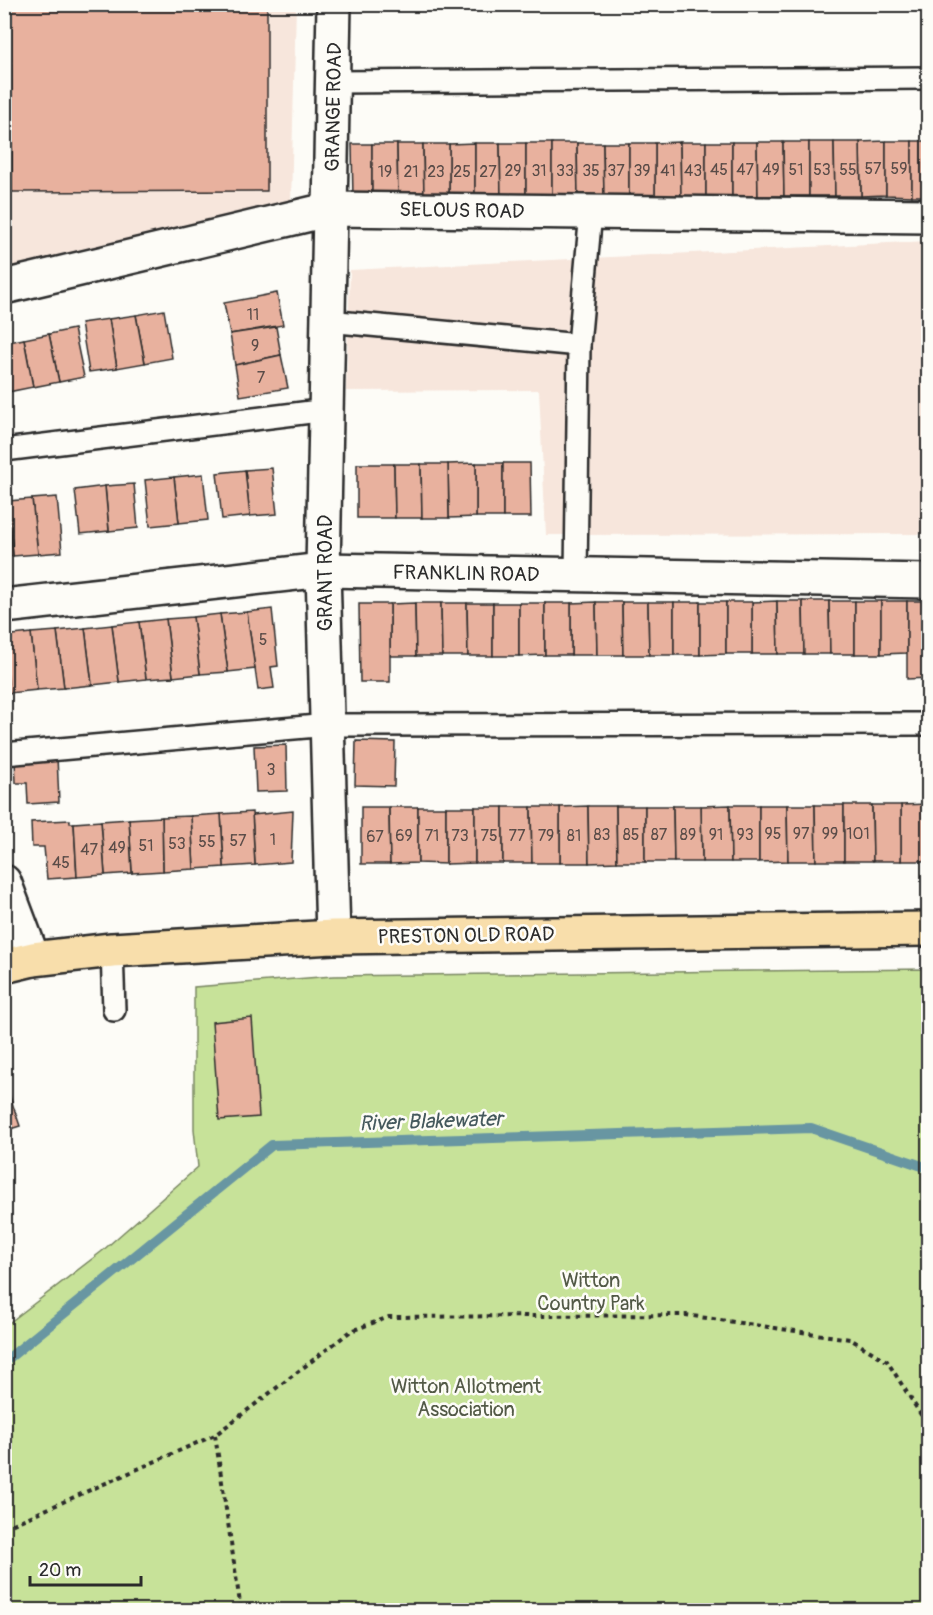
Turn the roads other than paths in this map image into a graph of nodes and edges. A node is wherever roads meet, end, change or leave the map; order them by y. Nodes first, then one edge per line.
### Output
1 (334, 4) edge
2 (928, 78) edge
3 (333, 82) junction
4 (331, 209) junction
5 (591, 212) junction
6 (928, 216) edge
7 (4, 287) edge
8 (328, 321) junction
9 (579, 345) junction
10 (327, 410) junction
11 (4, 450) edge
12 (323, 570) junction
13 (576, 575) junction
14 (928, 581) edge
15 (4, 606) edge
16 (928, 724) edge
17 (328, 725) junction
18 (4, 754) edge
19 (4, 882) edge
20 (928, 929) edge
21 (333, 937) junction
22 (112, 950) junction
23 (19, 963) edge
24 (114, 1010) dead end

1 - 3 street, GRANGE ROAD
2 - 3 lane
3 - 4 street, GRANGE ROAD
4 - 5 street, SELOUS ROAD
4 - 7 street, SELOUS ROAD
4 - 8 street, GRANT ROAD
5 - 6 street, SELOUS ROAD
5 - 9 lane
8 - 9 lane
8 - 10 street, GRANT ROAD
9 - 13 lane
10 - 11 lane
10 - 12 street, GRANT ROAD
12 - 13 street, FRANKLIN ROAD
12 - 15 street, FRANKLIN ROAD
12 - 17 street, GRANT ROAD
13 - 14 street, FRANKLIN ROAD
16 - 17 lane
17 - 18 lane
17 - 21 street, GRANT ROAD
19 - 23 street
20 - 21 main road, PRESTON OLD ROAD
21 - 22 main road, PRESTON OLD ROAD
22 - 23 main road, PRESTON OLD ROAD
22 - 24 lane

